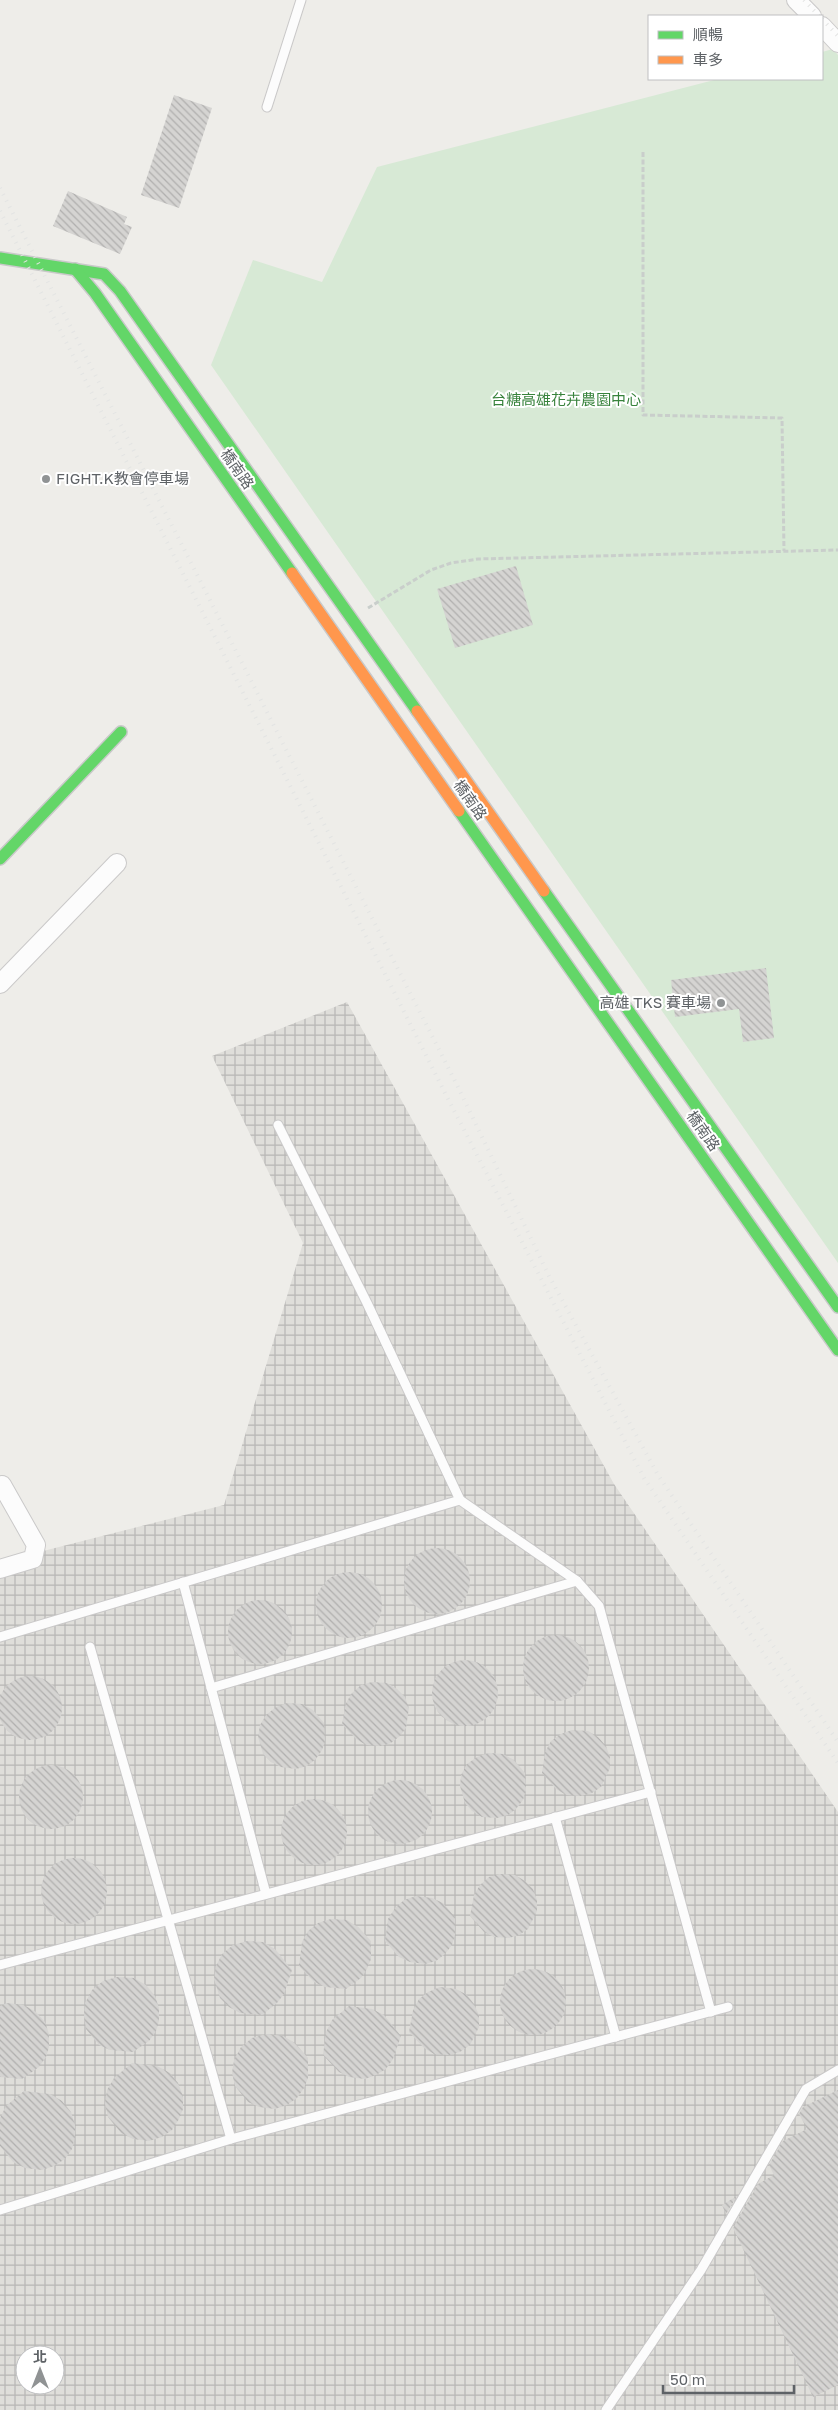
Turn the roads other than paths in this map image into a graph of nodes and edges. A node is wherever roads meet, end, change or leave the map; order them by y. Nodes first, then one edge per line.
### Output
1 (301, 0) edge
2 (796, 0) edge
3 (811, 15) edge
4 (823, 27) edge
5 (838, 43) edge
6 (267, 107) dead end
7 (0, 258) edge
8 (75, 269) junction
9 (121, 732) dead end
10 (0, 859) edge
11 (117, 863) dead end
12 (0, 984) edge
13 (278, 1125) dead end
14 (838, 1307) edge
15 (838, 1350) edge
16 (2, 1486) dead end
17 (460, 1500) junction
18 (0, 1569) edge
19 (577, 1581) junction
20 (183, 1582) junction
21 (0, 1637) edge
22 (90, 1647) dead end
23 (211, 1688) junction
24 (651, 1792) junction
25 (555, 1817) junction
26 (266, 1894) junction
27 (169, 1920) junction
28 (0, 1965) edge
29 (728, 2007) dead end
30 (710, 2012) junction
31 (616, 2037) junction
32 (838, 2070) edge
33 (231, 2140) junction
34 (0, 2210) edge
35 (606, 2410) edge

1 - 6 lane
2 - 3 street
4 - 5 street
7 - 8 street, 橋南路
8 - 14 street, 橋南路
8 - 15 street, 橋南路
9 - 10 street
11 - 12 street
13 - 17 lane
16 - 18 street
17 - 19 lane
17 - 20 lane
19 - 23 lane
19 - 24 lane
20 - 21 lane
20 - 23 lane
22 - 27 lane
23 - 26 lane
24 - 25 lane
24 - 30 lane
25 - 26 lane
25 - 31 lane
26 - 27 lane
27 - 28 lane
27 - 33 lane
29 - 30 lane
30 - 31 lane
31 - 33 lane
32 - 35 lane
33 - 34 lane

